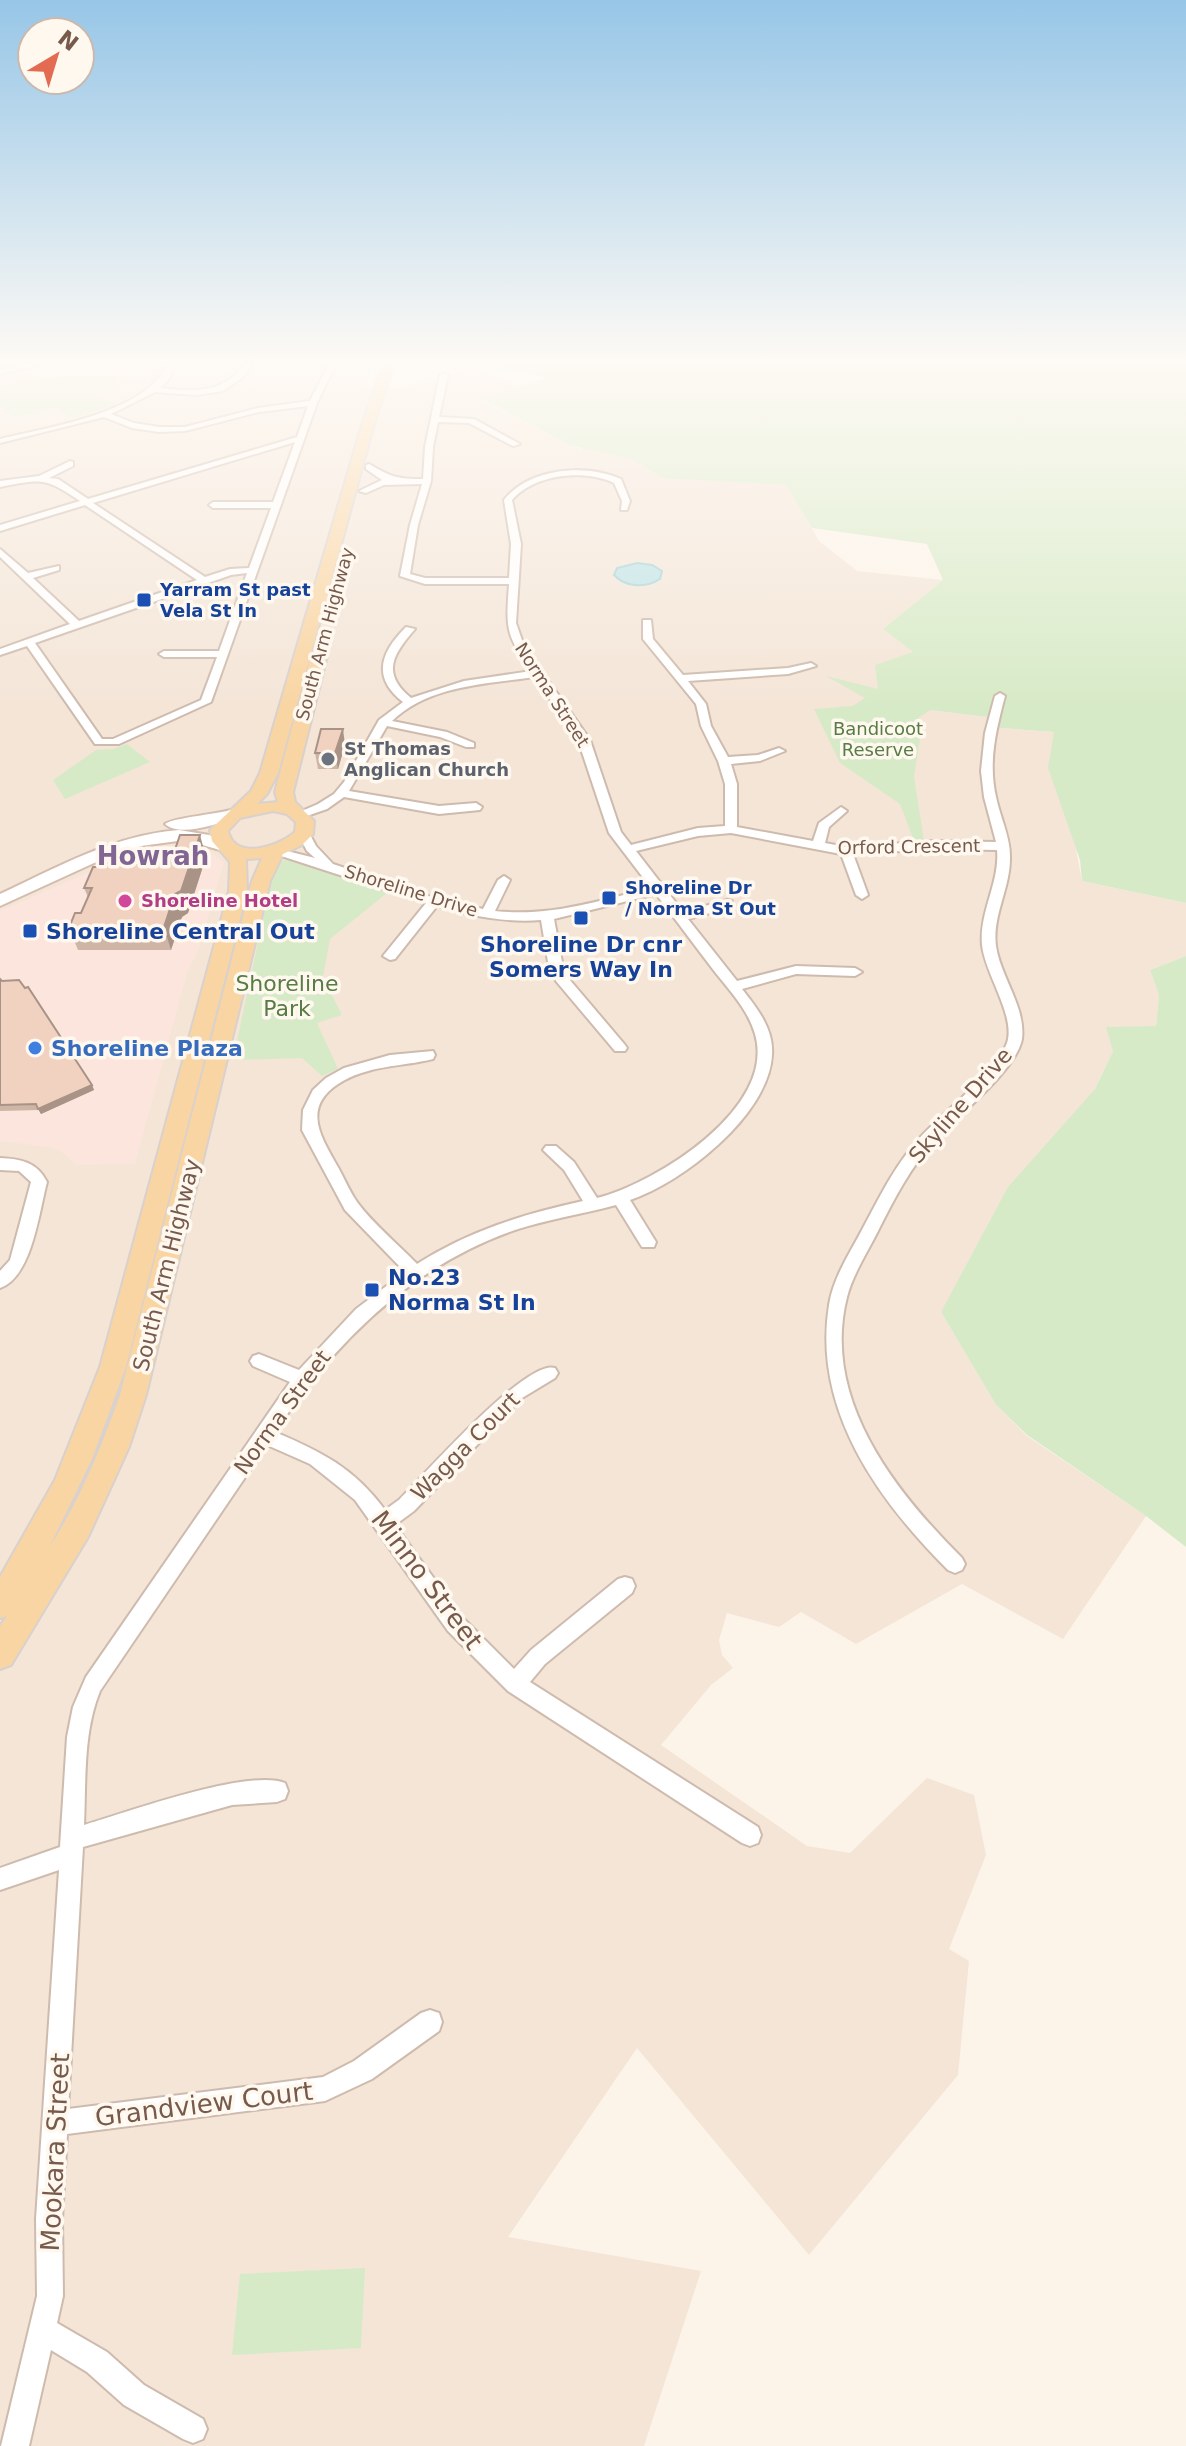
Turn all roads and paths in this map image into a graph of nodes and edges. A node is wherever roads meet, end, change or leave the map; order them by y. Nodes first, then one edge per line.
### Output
1 (41, 478) edge
2 (42, 478) edge
3 (166, 478) edge
4 (286, 478) edge
5 (353, 478) edge
6 (366, 478) edge
7 (386, 478) edge
8 (554, 478) edge
9 (611, 478) edge
10 (396, 481) junction
11 (427, 481) joint
12 (0, 484) edge
13 (363, 491) junction
14 (86, 502) junction
15 (213, 505) dead end
16 (276, 505) junction
17 (624, 508) dead end
18 (0, 528) edge
19 (0, 552) edge
20 (56, 568) dead end
21 (254, 570) junction
22 (341, 575) dead end
23 (26, 577) junction
24 (204, 581) junction
25 (513, 581) junction
26 (647, 622) dead end
27 (77, 625) junction
28 (410, 629) dead end
29 (29, 642) junction
30 (321, 646) dead end
31 (0, 652) edge
32 (164, 654) dead end
33 (225, 654) junction
34 (811, 666) dead end
35 (538, 673) junction
36 (682, 678) junction
37 (1000, 696) dead end
38 (410, 702) junction
39 (383, 722) junction
40 (470, 745) dead end
41 (779, 751) dead end
42 (724, 761) junction
43 (343, 793) junction
44 (476, 807) dead end
45 (841, 811) dead end
46 (297, 812) junction
47 (233, 814) junction
48 (731, 829) junction
49 (304, 834) junction
50 (1003, 846) junction
51 (228, 847) junction
52 (818, 847) junction
53 (627, 850) junction
54 (846, 851) junction
55 (275, 852) junction
56 (92, 859) junction
57 (334, 868) junction
58 (504, 880) dead end
59 (658, 890) junction
60 (862, 895) dead end
61 (435, 900) junction
62 (0, 901) edge
63 (727, 904) dead end
64 (487, 913) junction
65 (547, 916) junction
66 (679, 917) junction
67 (390, 956) dead end
68 (855, 972) dead end
69 (735, 986) junction
70 (620, 1048) dead end
71 (428, 1055) dead end
72 (551, 1150) dead end
73 (0, 1164) edge
74 (620, 1198) junction
75 (593, 1204) junction
76 (648, 1242) dead end
77 (415, 1272) junction
78 (0, 1281) edge
79 (259, 1361) dead end
80 (549, 1373) dead end
81 (301, 1379) junction
82 (264, 1436) junction
83 (384, 1522) junction
84 (955, 1564) dead end
85 (625, 1586) dead end
86 (0, 1604) edge
87 (0, 1654) edge
88 (515, 1684) junction
89 (277, 1791) dead end
90 (750, 1835) dead end
91 (72, 1846) junction
92 (0, 1879) edge
93 (430, 2022) dead end
94 (56, 2123) junction
95 (43, 2330) junction
96 (193, 2429) dead end
97 (15, 2446) edge

1 - 12 street
2 - 14 street
3 - 14 street
4 - 16 street
5 - 47 main road, South Arm Highway
6 - 13 main road, South Arm Highway
7 - 10 street
8 - 25 street, Norma Street
9 - 17 street, Norma Street
10 - 11 street
10 - 13 street
11 - 25 street
13 - 22 main road, South Arm Highway
14 - 18 street
14 - 24 street
15 - 16 street
16 - 21 street
19 - 23 street
20 - 23 street
21 - 24 street
21 - 33 street
23 - 27 street
24 - 27 street
25 - 35 street, Norma Street
26 - 36 street
27 - 29 street
28 - 38 street
29 - 31 street
29 - 33 street
30 - 46 main road, South Arm Highway
32 - 33 street
34 - 36 street
35 - 38 street
35 - 53 street, Norma Street
36 - 42 street
37 - 50 street, Skyline Drive
38 - 39 street
39 - 40 street
39 - 43 street
41 - 42 street
42 - 48 street
43 - 44 street
43 - 46 street
45 - 52 street
46 - 47 main road
46 - 49 main road, South Arm Highway
47 - 51 main road
47 - 56 main road
48 - 52 street, Orford Crescent
48 - 53 street, Orford Crescent
49 - 55 main road
49 - 57 street, Shoreline Drive
50 - 54 street, Orford Crescent
50 - 84 street, Skyline Drive
51 - 55 main road
51 - 56 main road
51 - 86 main road, South Arm Highway
52 - 54 street, Orford Crescent
53 - 59 street, Norma Street
54 - 60 street
55 - 57 street, Shoreline Drive
55 - 87 main road, South Arm Highway
56 - 62 main road
57 - 61 street, Shoreline Drive
58 - 64 street, Shoreline Drive
59 - 65 street, Shoreline Drive
59 - 66 street, Norma Street
61 - 64 street, Shoreline Drive
61 - 67 street
63 - 66 street
64 - 65 street, Shoreline Drive
65 - 70 street
66 - 69 street, Norma Street
68 - 69 street
69 - 74 street, Norma Street
71 - 77 street
72 - 75 street
73 - 78 street
74 - 75 street, Norma Street
74 - 76 street
75 - 77 street, Norma Street
77 - 81 street, Norma Street
79 - 81 street
80 - 83 street, Wagga Court
81 - 82 street, Norma Street
82 - 83 street, Minno Street
82 - 91 street, Norma Street
83 - 88 street, Minno Street
85 - 88 street
88 - 90 street, Minno Street
89 - 91 street
91 - 92 street
91 - 94 street, Mookara Street
93 - 94 street, Grandview Court
94 - 95 street, Mookara Street
95 - 96 street
95 - 97 street, Mookara Street

